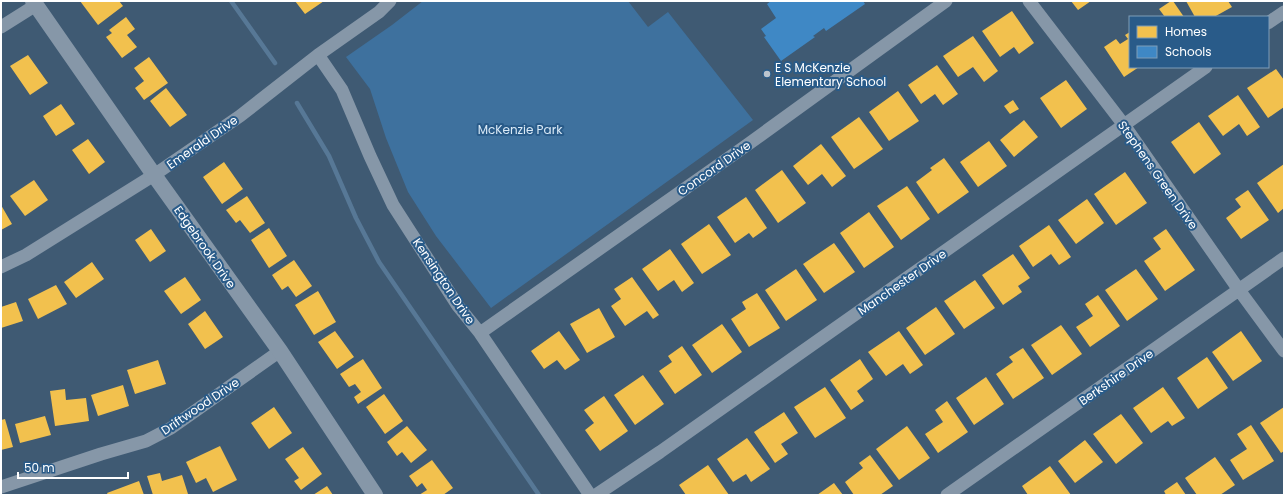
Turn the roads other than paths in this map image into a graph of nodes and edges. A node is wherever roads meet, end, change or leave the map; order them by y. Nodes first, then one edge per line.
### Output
1 (390, 1) edge
2 (946, 1) edge
3 (1029, 1) edge
4 (34, 3) edge
5 (1284, 12) edge
6 (1269, 22) edge
7 (1, 27) edge
8 (318, 55) junction
9 (1205, 68) edge
10 (1124, 125) junction
11 (154, 175) junction
12 (1284, 258) edge
13 (1, 267) edge
14 (1239, 290) junction
15 (480, 333) junction
16 (280, 351) junction
17 (1284, 351) edge
18 (1, 487) edge
19 (375, 495) edge
20 (590, 495) edge
21 (596, 495) edge
22 (947, 495) edge

1 - 8 street, Emerald Drive
2 - 15 street, Concord Drive
3 - 10 street, Stephens Green Drive
4 - 7 street
4 - 11 street, Edgebrook Drive
5 - 6 street
8 - 11 street, Emerald Drive
8 - 15 street, Kensington Drive
9 - 10 street, Manchester Drive
10 - 14 street, Stephens Green Drive
10 - 21 street, Manchester Drive
11 - 13 street, Emerald Drive
11 - 16 street, Edgebrook Drive
12 - 14 street, Berkshire Drive
14 - 17 street, Stephens Green Drive
14 - 22 street, Berkshire Drive
15 - 20 street, Kensington Drive
16 - 18 street, Driftwood Drive
16 - 19 street, Edgebrook Drive

